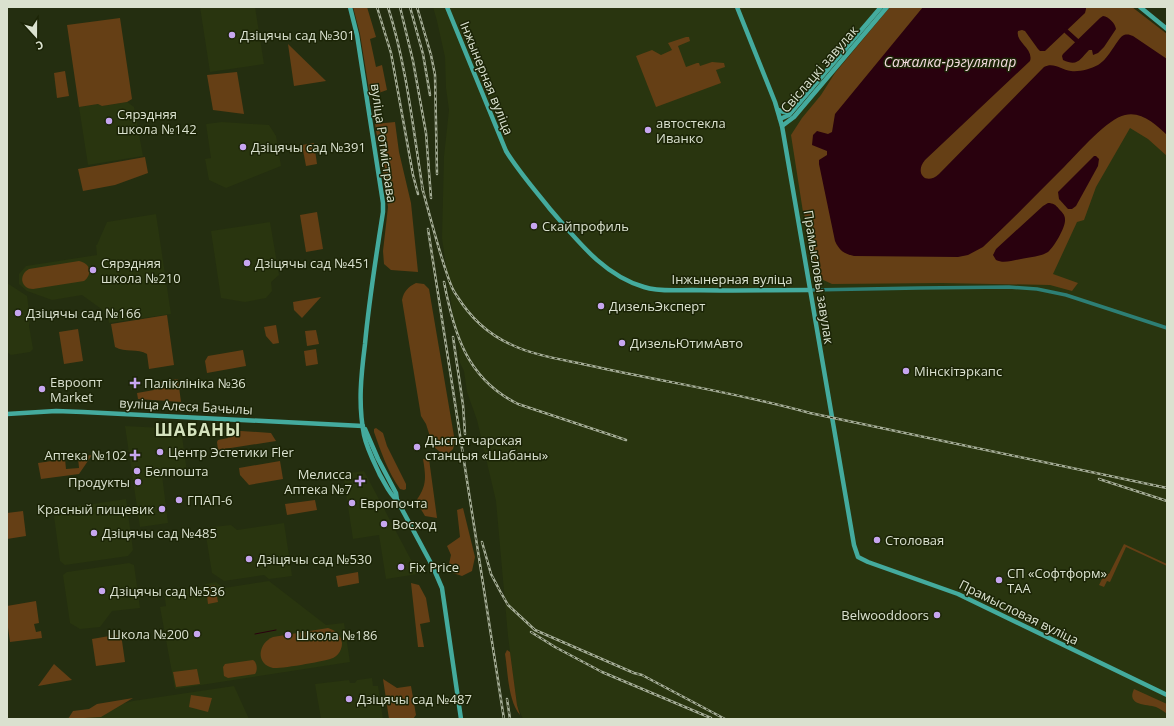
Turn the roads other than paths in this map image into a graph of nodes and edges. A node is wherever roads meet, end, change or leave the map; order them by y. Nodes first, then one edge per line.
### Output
1 (350, 7) edge
2 (446, 7) edge
3 (737, 7) edge
4 (881, 7) edge
5 (887, 7) edge
6 (1140, 7) edge
7 (1167, 28) edge
8 (778, 110) junction
9 (793, 111) junction
10 (780, 119) junction
11 (782, 126) junction
12 (810, 290) junction
13 (1167, 328) edge
14 (7, 414) edge
15 (363, 426) junction
16 (858, 557) joint
17 (1167, 695) edge
18 (461, 719) edge

1 - 15 street, вуліца Ротмістрава
2 - 12 street, Інжынерная вуліца
3 - 8 street, Прамысловы завулак
4 - 9 street, Свіслацкі завулак
5 - 11 street, Свіслацкі завулак
6 - 7 street
8 - 9 street
8 - 10 street, Прамысловы завулак
9 - 10 street, Свіслацкі завулак
10 - 11 street, Прамысловы завулак
11 - 12 street, Прамысловы завулак
12 - 13 street, Інжынерная вуліца
12 - 16 street, Прамысловы завулак
14 - 15 street, вуліца Алеся Бачылы
15 - 18 street, вуліца Ротмістрава
16 - 17 street, Прамысловая вуліца

